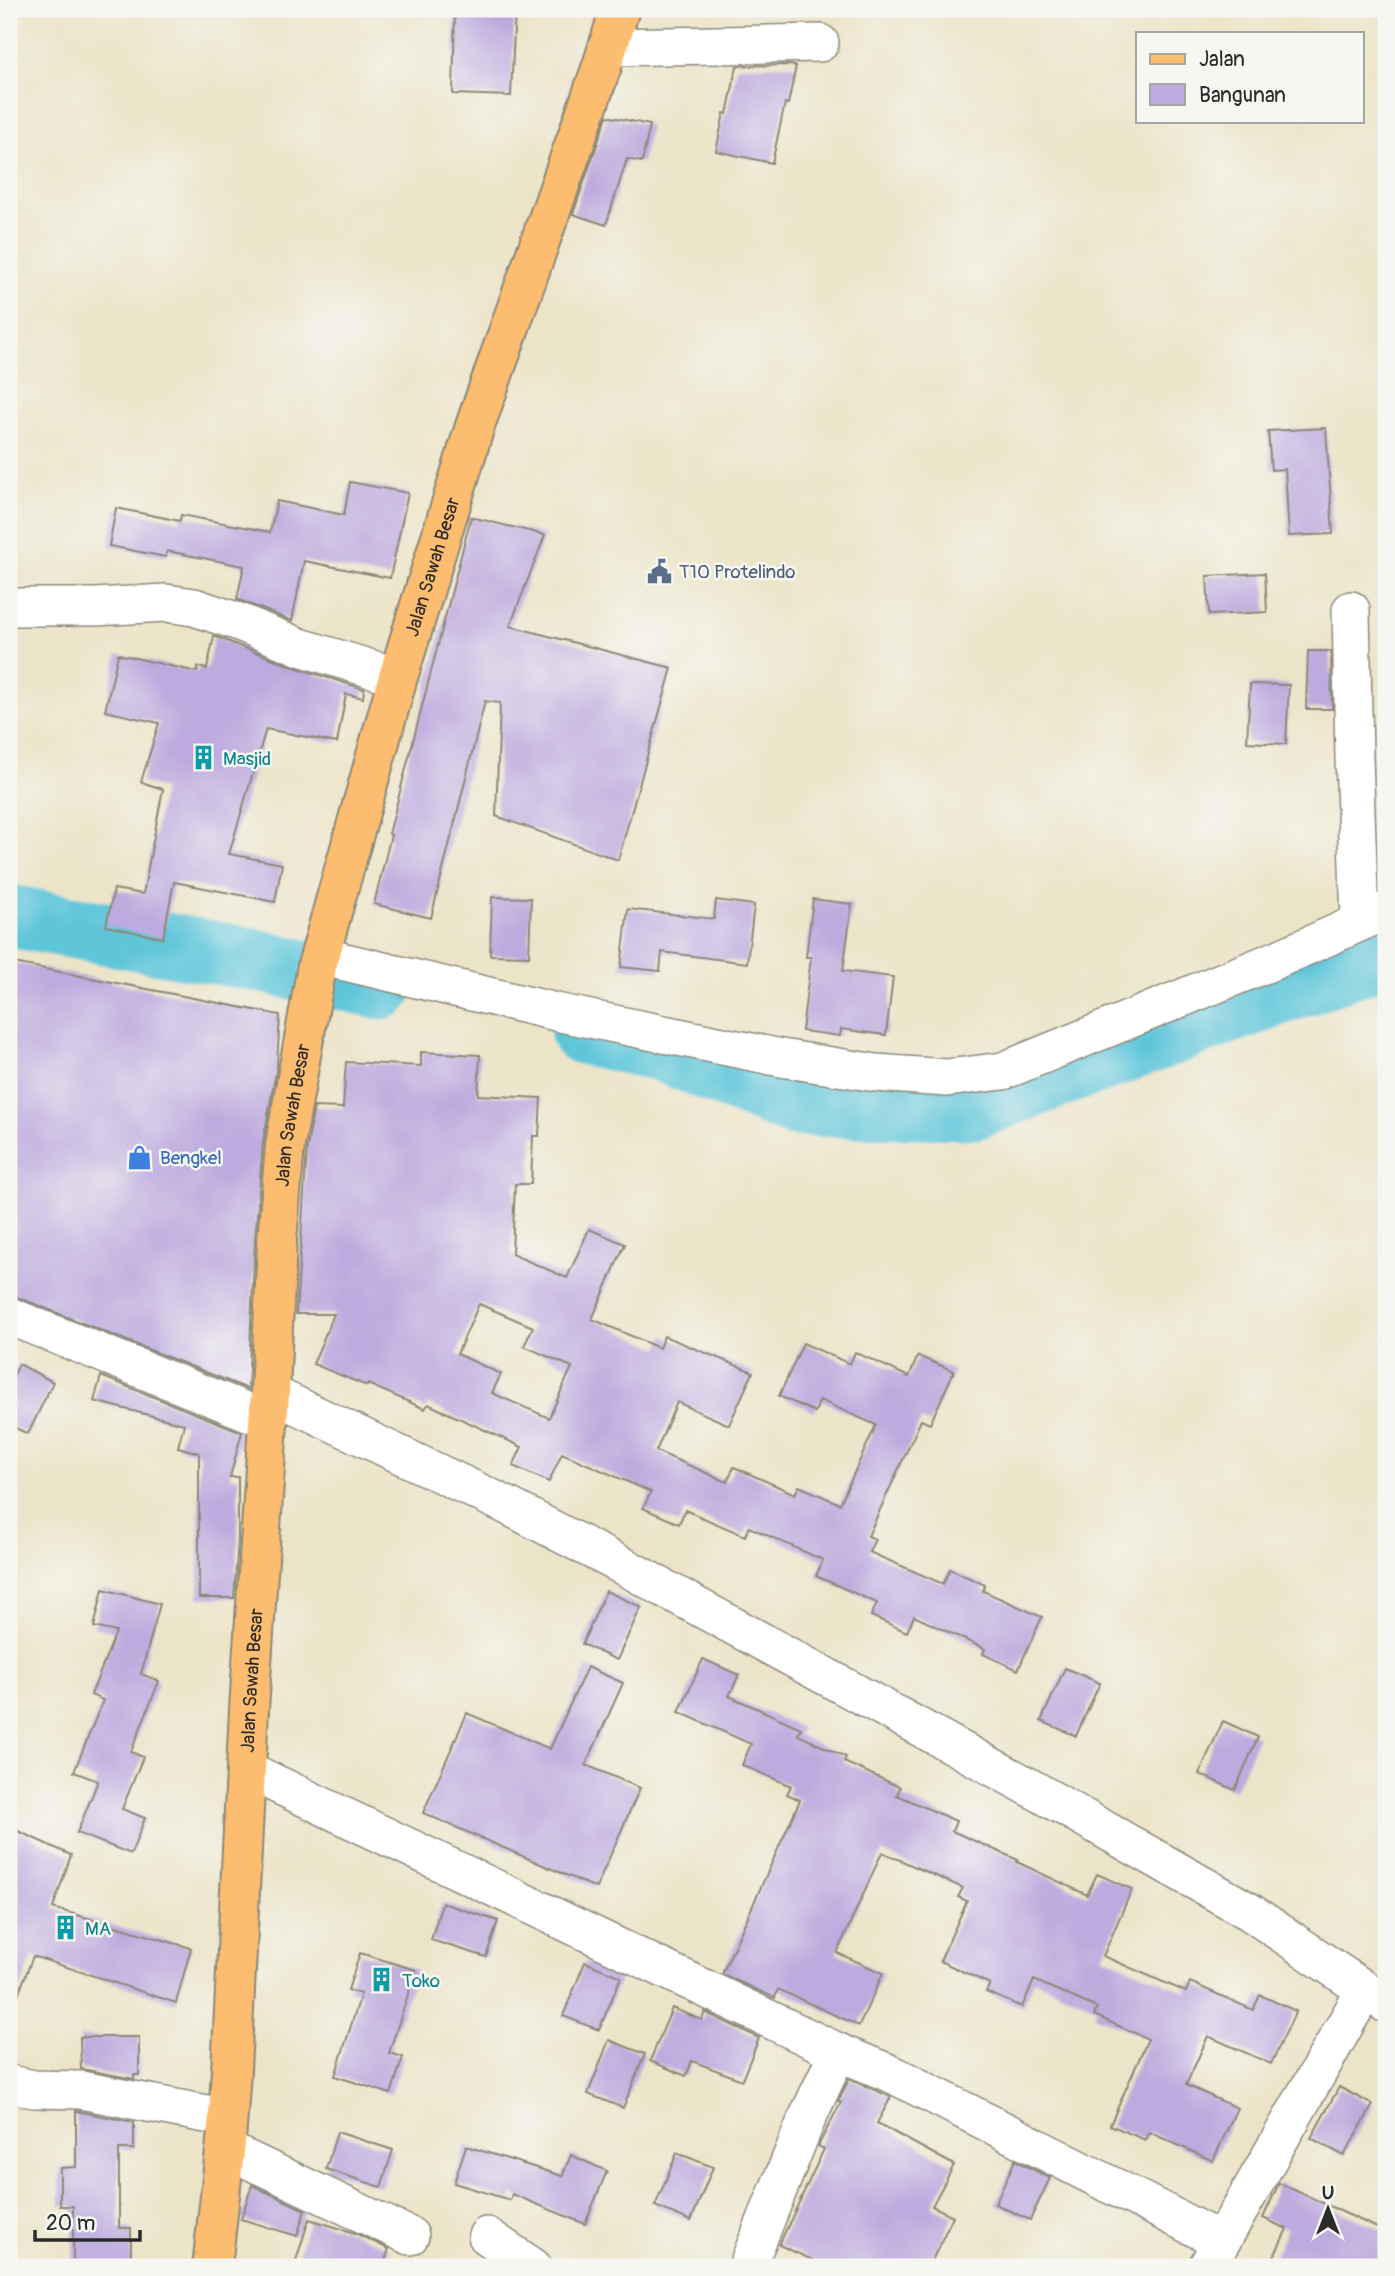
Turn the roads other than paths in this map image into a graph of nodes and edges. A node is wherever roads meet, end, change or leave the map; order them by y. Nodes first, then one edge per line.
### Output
1 (620, 9) edge
2 (820, 43) dead end
3 (607, 47) junction
4 (9, 607) edge
5 (1351, 610) dead end
6 (398, 677) junction
7 (1373, 916) edge
8 (319, 961) junction
9 (9, 1315) edge
10 (269, 1407) junction
11 (247, 1770) junction
12 (1376, 1997) edge
13 (838, 2052) junction
14 (9, 2084) edge
15 (226, 2133) junction
16 (410, 2236) dead end
17 (486, 2236) dead end
18 (1214, 2254) edge
19 (212, 2267) edge
20 (533, 2267) edge
21 (747, 2267) edge

1 - 3 main road, Jalan Sawah Besar
2 - 3 street
3 - 6 main road, Jalan Sawah Besar
4 - 6 street
5 - 7 street
6 - 8 main road, Jalan Sawah Besar
7 - 8 street
8 - 10 main road, Jalan Sawah Besar
9 - 10 street
10 - 11 main road, Jalan Sawah Besar
10 - 12 street
11 - 13 street
11 - 15 main road, Jalan Sawah Besar
12 - 18 street
13 - 18 street
13 - 21 street
14 - 15 street
15 - 16 street
15 - 19 main road, Jalan Sawah Besar
17 - 20 street

